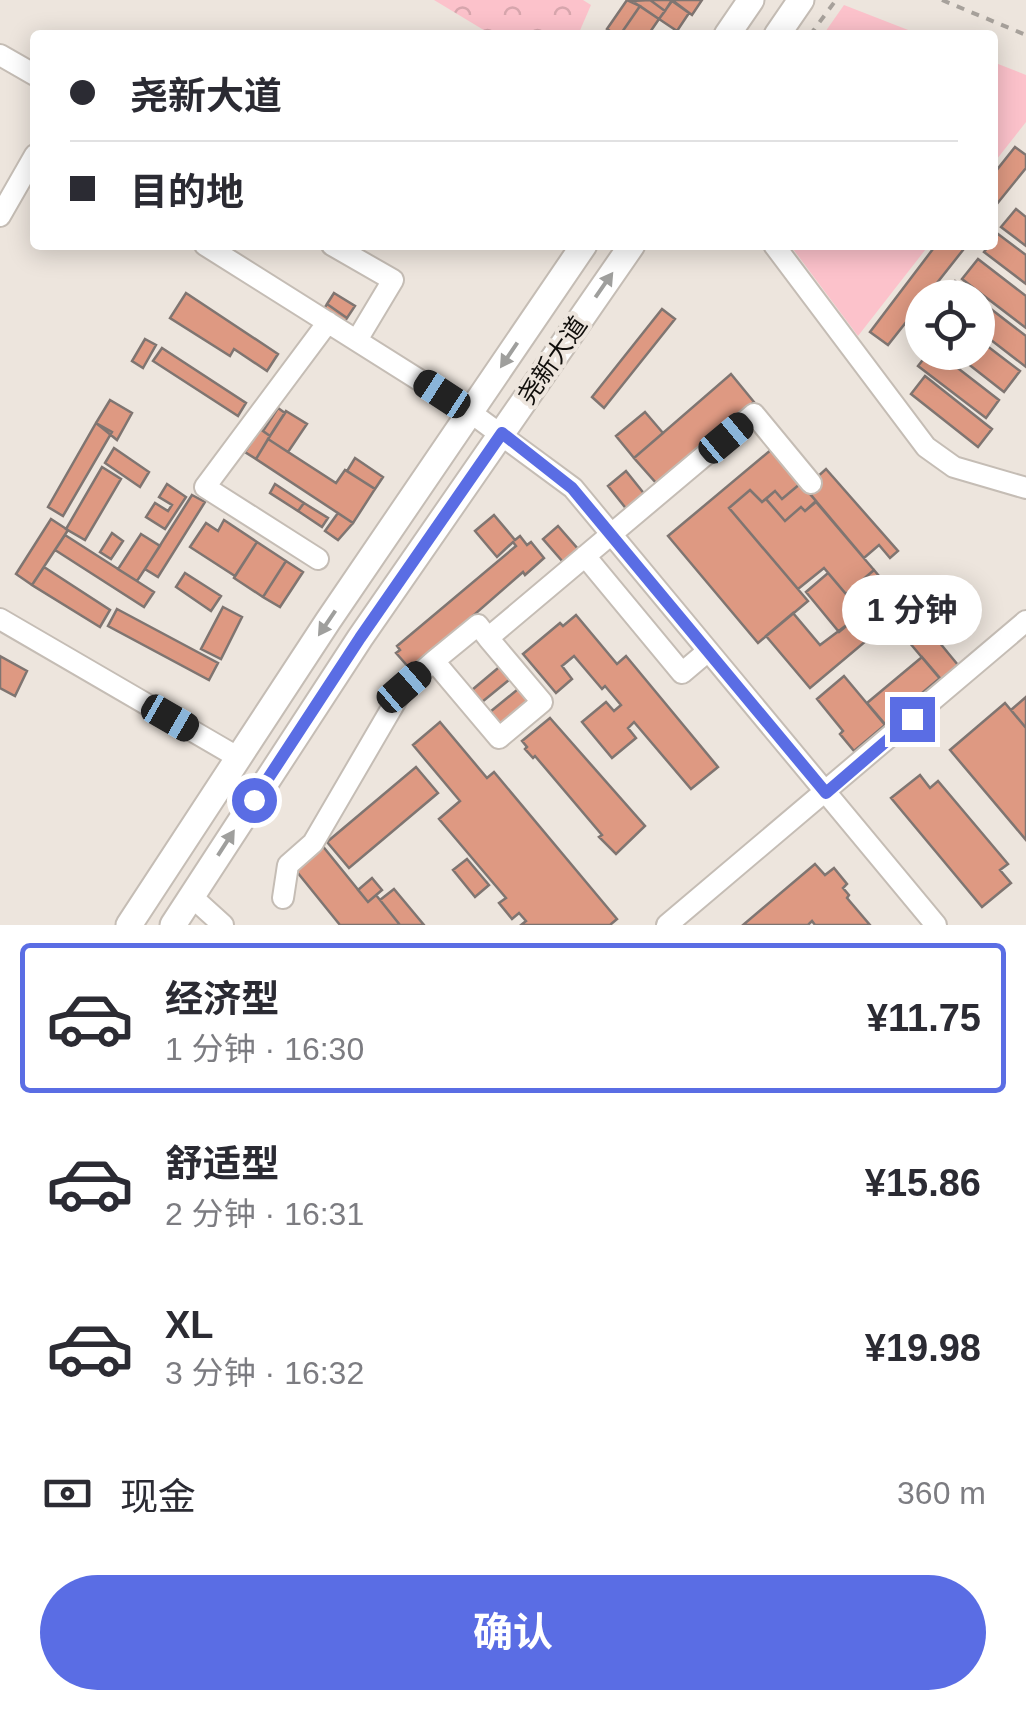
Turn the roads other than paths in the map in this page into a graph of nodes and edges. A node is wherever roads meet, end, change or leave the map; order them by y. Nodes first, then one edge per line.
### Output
1 (751, 0) edge
2 (801, 0) edge
3 (730, 30) edge
4 (780, 30) edge
5 (0, 56) edge
6 (30, 73) edge
7 (30, 164) edge
8 (0, 216) edge
9 (213, 250) edge
10 (341, 250) edge
11 (581, 250) edge
12 (629, 250) edge
13 (778, 250) edge
14 (328, 322) junction
15 (357, 340) junction
16 (470, 412) junction
17 (502, 433) junction
18 (811, 482) dead end
19 (1026, 488) edge
20 (611, 534) junction
21 (584, 556) junction
22 (318, 560) dead end
23 (0, 619) edge
24 (1026, 621) edge
25 (488, 638) junction
26 (708, 651) junction
27 (434, 661) junction
28 (238, 758) junction
29 (826, 793) junction
30 (192, 896) junction
31 (283, 898) dead end
32 (129, 925) edge
33 (173, 925) edge
34 (223, 925) edge
35 (667, 925) edge
36 (936, 925) edge

1 - 3 main road
2 - 4 main road
5 - 6 lane
7 - 8 lane
9 - 14 lane
10 - 15 lane
11 -> 16 main road, 尧新大道
17 -> 12 main road, 尧新大道
13 - 19 lane
14 - 15 lane
14 - 22 lane
15 - 16 lane
16 - 17 lane
16 -> 28 main road, 尧新大道
17 - 20 lane
30 -> 17 main road, 尧新大道
18 - 20 lane
20 - 21 lane
20 - 26 lane
21 - 25 lane
21 - 26 lane
23 - 28 lane
24 - 29 lane
25 - 27 lane
25 - 27 lane
26 - 29 lane
27 - 31 lane
28 - 32 main road, 尧新大道
29 - 35 lane
29 - 36 lane
30 - 33 main road, 尧新大道
30 - 34 lane

